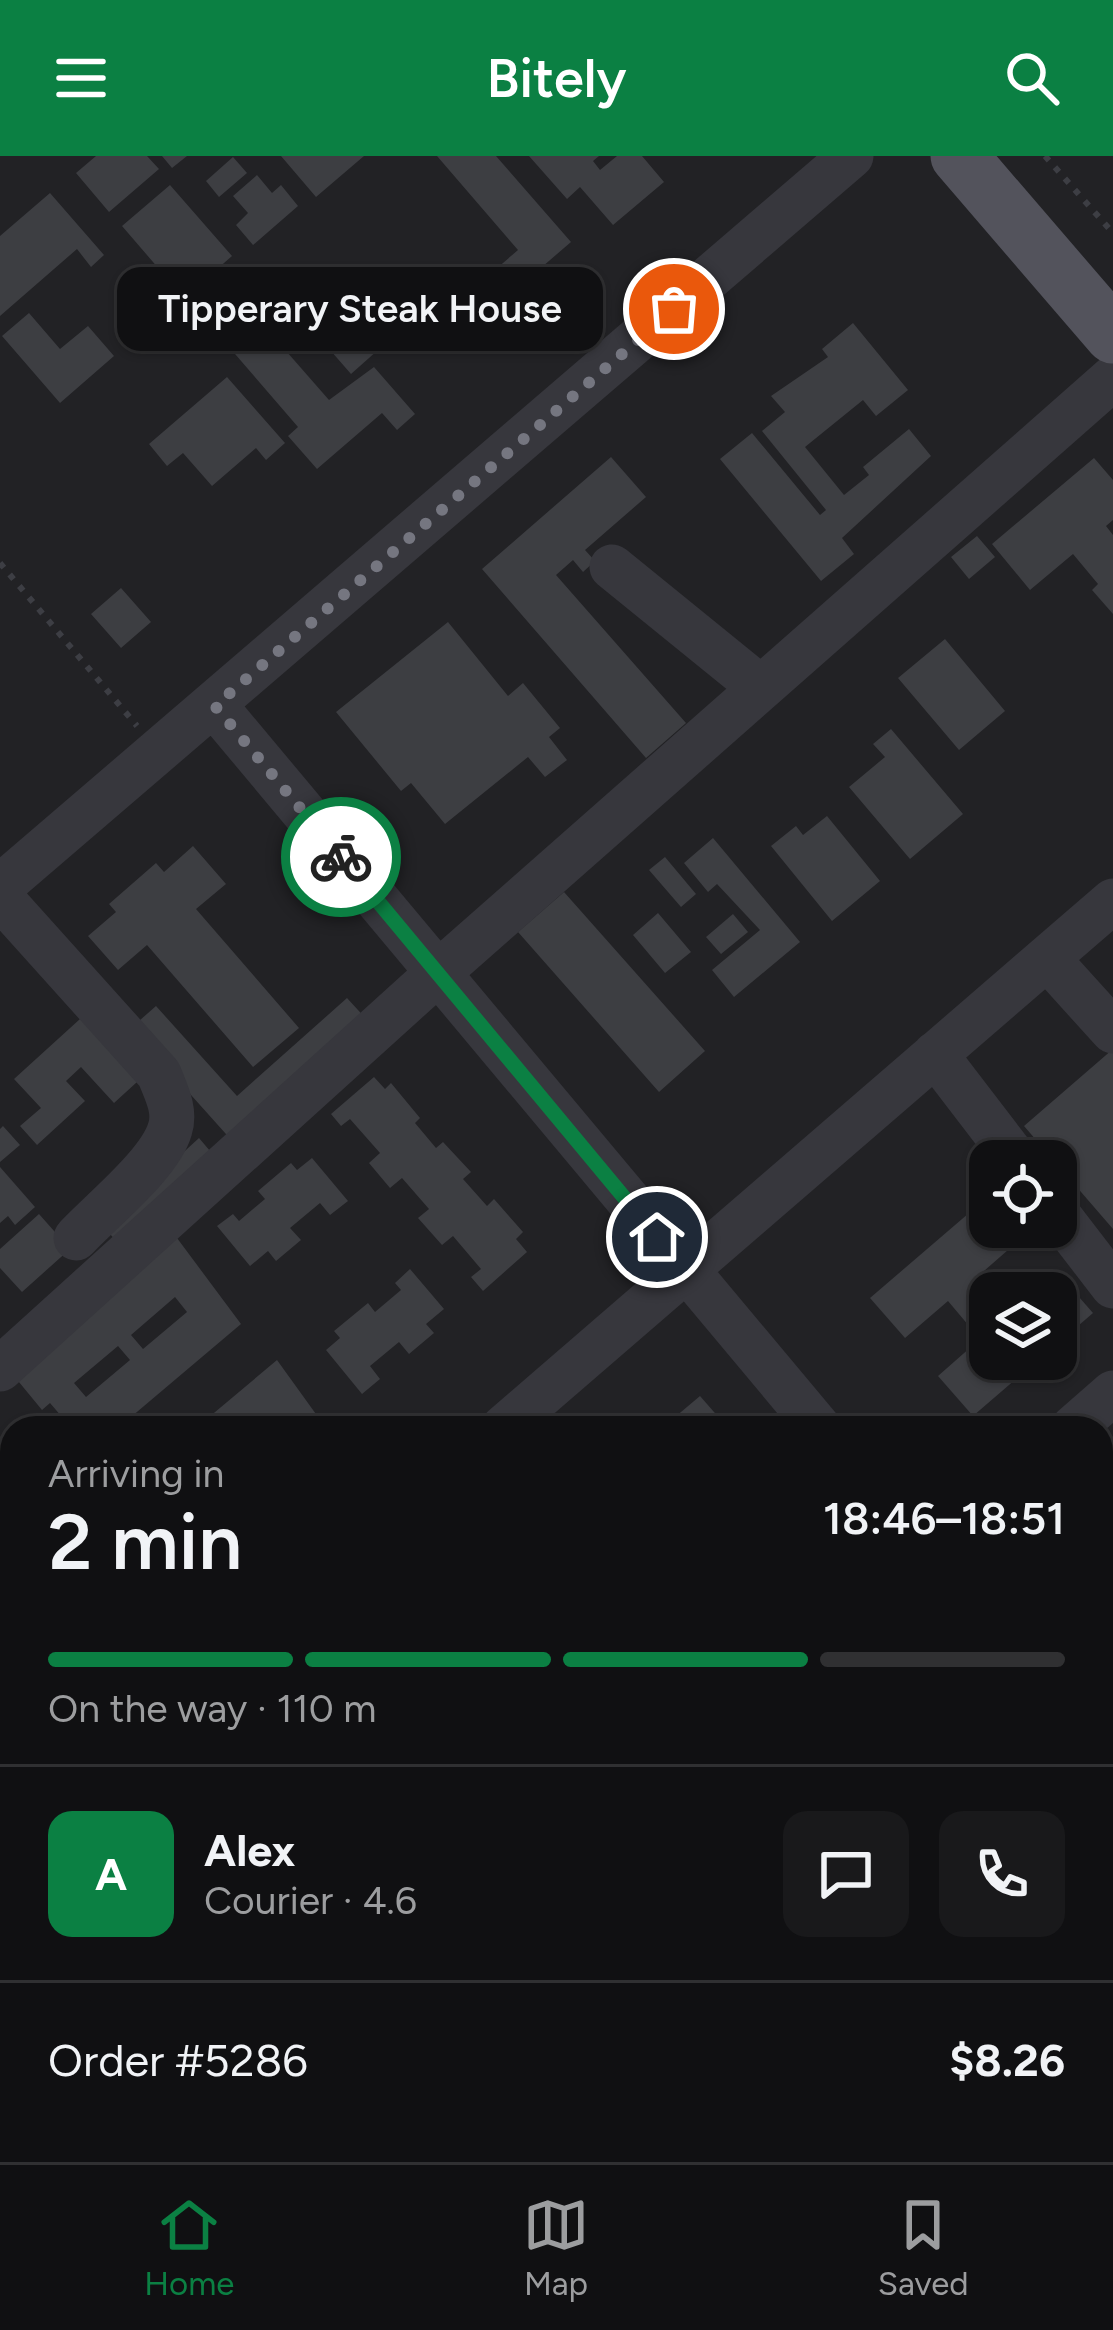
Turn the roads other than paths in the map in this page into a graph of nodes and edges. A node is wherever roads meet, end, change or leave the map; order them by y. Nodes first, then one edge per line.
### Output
1 (851, 156) edge
2 (959, 156) edge
3 (1113, 335) edge
4 (1113, 378) edge
5 (612, 567) dead end
6 (761, 688) junction
7 (215, 706) junction
8 (0, 887) edge
9 (0, 897) edge
10 (1113, 901) edge
11 (1047, 958) junction
12 (439, 972) junction
13 (1113, 1031) edge
14 (935, 1054) junction
15 (1001, 1140) edge
16 (76, 1238) dead end
17 (1077, 1239) edge
18 (685, 1270) junction
19 (1113, 1286) edge
20 (0, 1369) edge
21 (1113, 1393) edge
22 (516, 1416) edge
23 (809, 1416) edge
24 (1087, 1416) edge

1 - 7 street
2 - 3 main road
4 - 6 street
5 - 6 street
6 - 12 street
7 - 8 street
7 - 12 street
9 - 16 street
10 - 11 street
11 - 13 street
11 - 14 street
12 - 18 street
12 - 20 street
14 - 15 street
14 - 18 street
17 - 19 street
18 - 22 street
18 - 23 street
21 - 24 street

